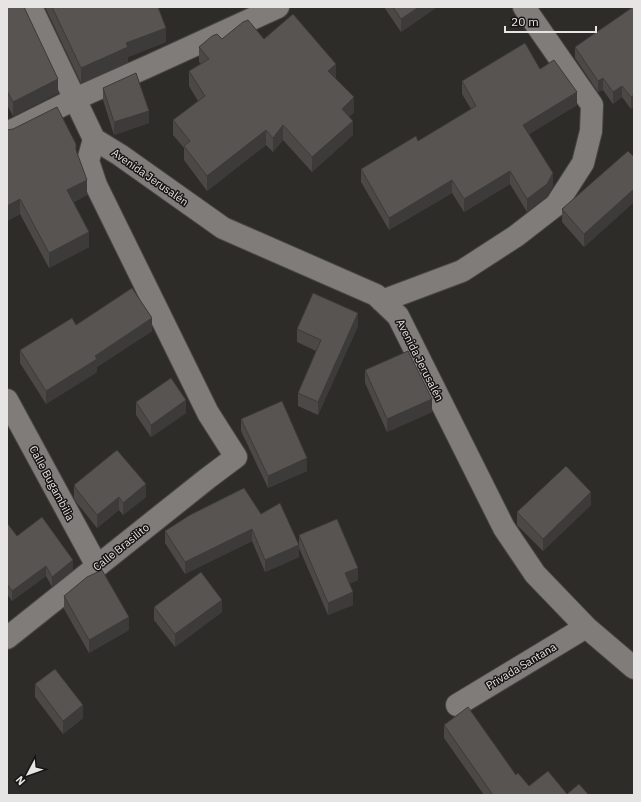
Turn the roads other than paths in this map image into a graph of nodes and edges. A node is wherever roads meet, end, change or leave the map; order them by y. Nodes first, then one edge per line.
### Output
1 (31, 7) edge
2 (278, 7) edge
3 (524, 7) edge
4 (75, 99) junction
5 (7, 133) edge
6 (94, 139) junction
7 (382, 301) junction
8 (7, 400) edge
9 (97, 566) junction
10 (586, 627) junction
11 (7, 638) edge
12 (634, 668) edge
13 (457, 705) dead end

1 - 4 street
2 - 4 street
3 - 7 street
4 - 5 street
4 - 6 street
6 - 7 street, Avenida Jerusalén
6 - 9 street, Calle Brasilito
7 - 10 street, Avenida Jerusalén
8 - 9 street, Calle Bugambilia
9 - 11 street, Calle Brasilito
10 - 12 street, Avenida Jerusalén
10 - 13 street, Privada Santana

